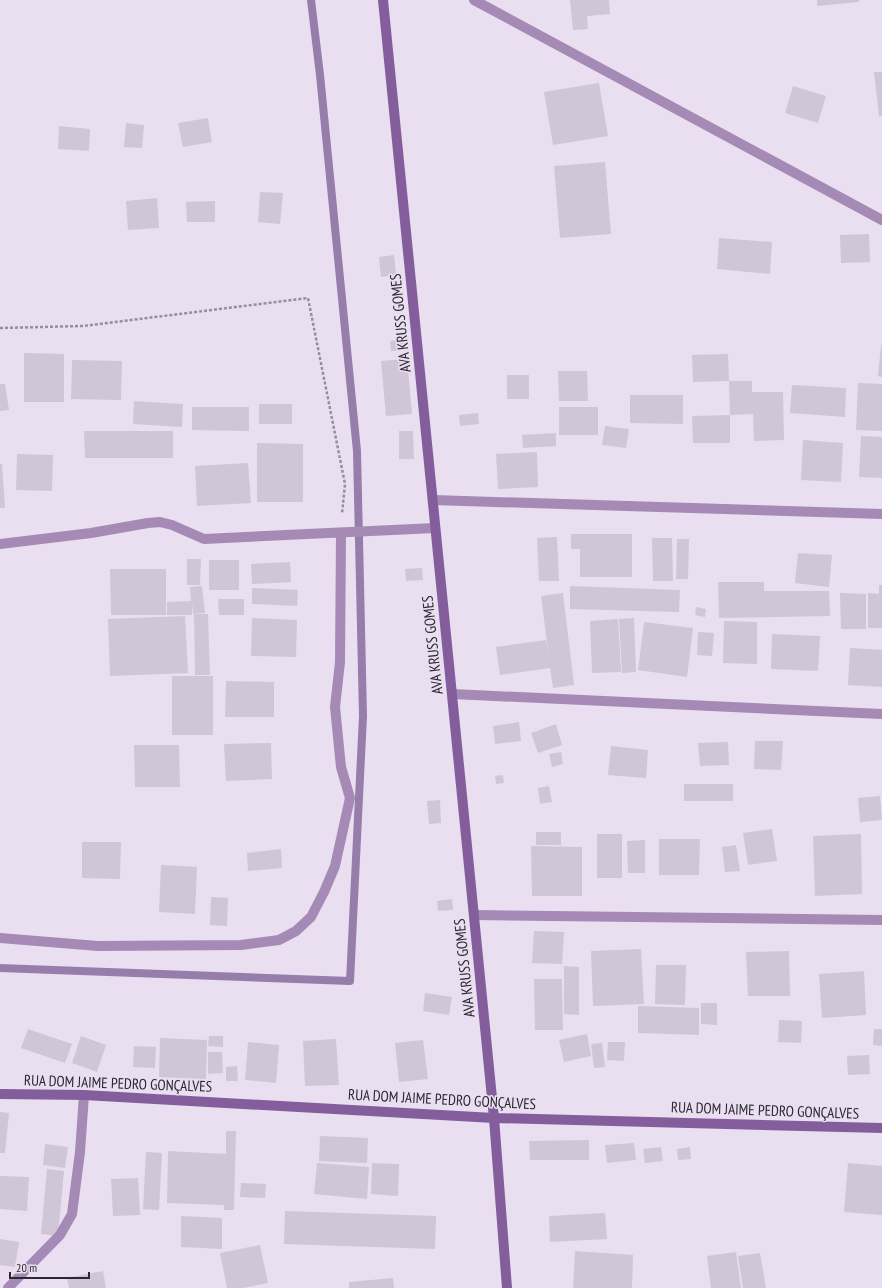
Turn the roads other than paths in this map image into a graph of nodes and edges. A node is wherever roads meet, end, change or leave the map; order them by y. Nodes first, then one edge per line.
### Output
1 (384, 0) edge
2 (474, 0) edge
3 (882, 220) edge
4 (433, 500) junction
5 (882, 514) edge
6 (435, 528) junction
7 (341, 533) junction
8 (0, 544) edge
9 (452, 694) junction
10 (882, 714) edge
11 (474, 915) junction
12 (882, 920) edge
13 (0, 938) edge
14 (0, 1094) edge
15 (84, 1095) junction
16 (494, 1118) junction
17 (882, 1128) edge
18 (8, 1288) edge
19 (507, 1288) edge

1 - 4 street, AVA KRUSS GOMES
2 - 3 street
4 - 5 street
4 - 6 street, AVA KRUSS GOMES
6 - 7 street
6 - 9 street, AVA KRUSS GOMES
7 - 8 street
7 - 13 street
9 - 10 street
9 - 11 street, AVA KRUSS GOMES
11 - 12 street
11 - 16 street, AVA KRUSS GOMES
14 - 15 street, RUA DOM JAIME PEDRO GONÇALVES
15 - 16 street, RUA DOM JAIME PEDRO GONÇALVES
15 - 18 street
16 - 17 street, RUA DOM JAIME PEDRO GONÇALVES
16 - 19 street, AVA KRUSS GOMES

